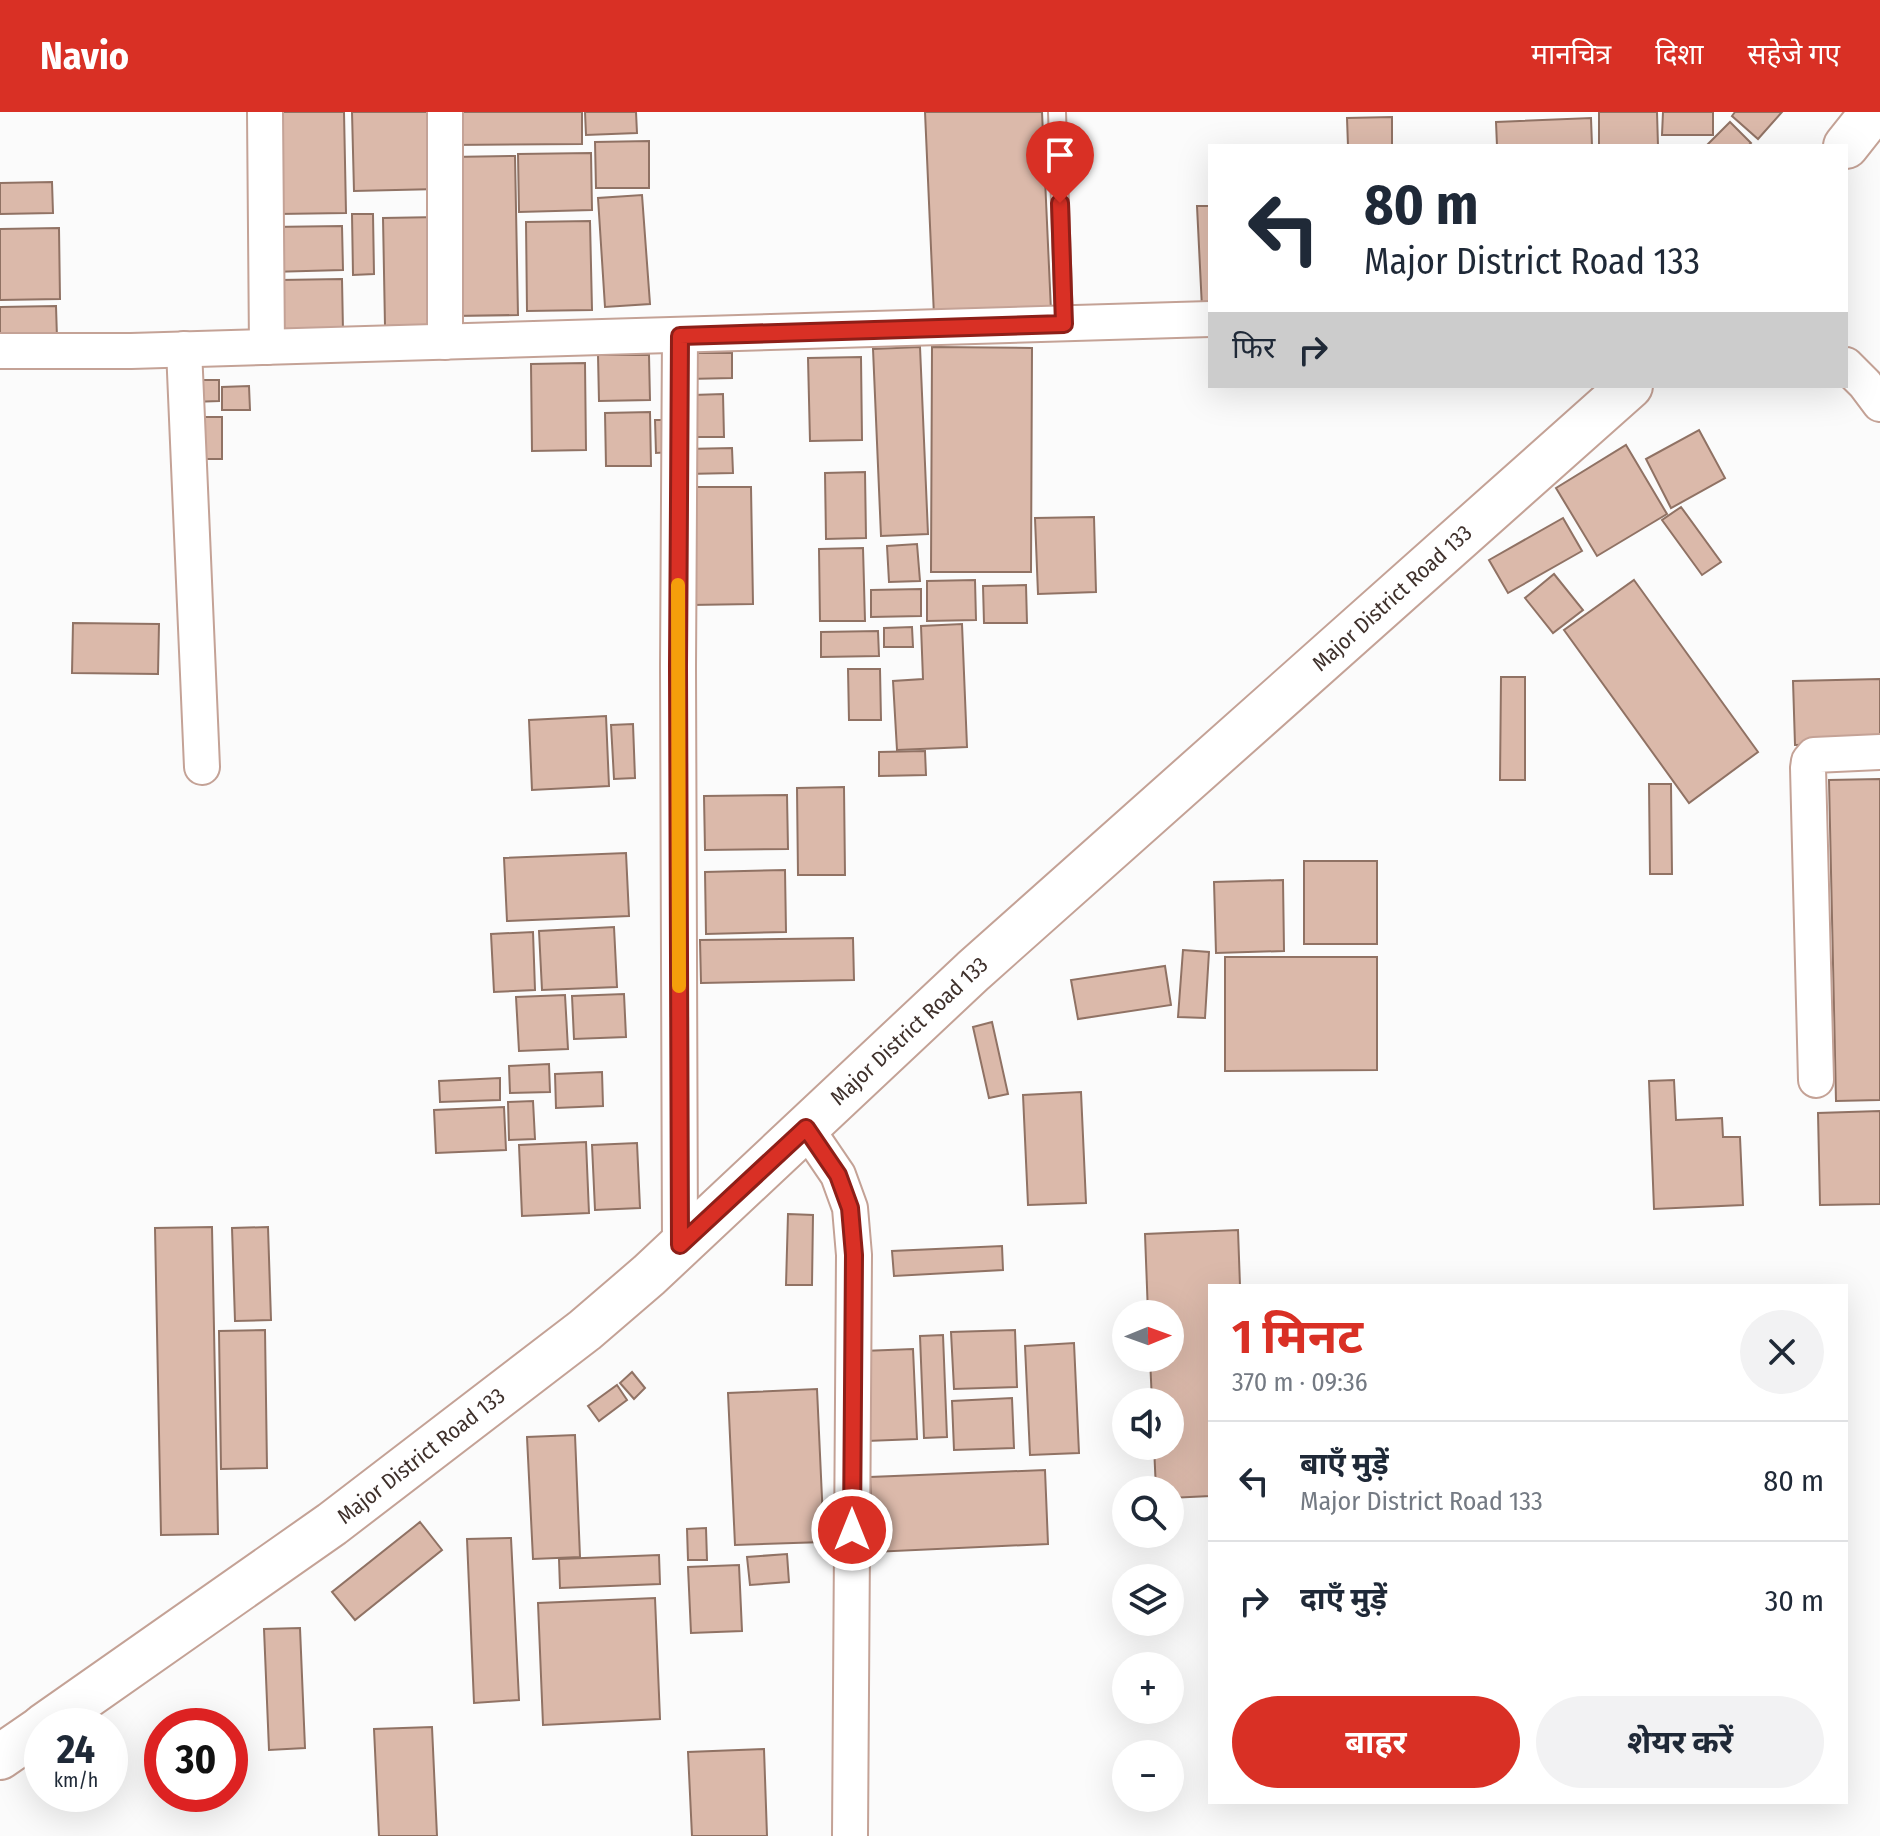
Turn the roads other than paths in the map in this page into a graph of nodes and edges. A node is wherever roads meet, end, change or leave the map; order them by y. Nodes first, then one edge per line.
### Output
1 (265, 112) edge
2 (445, 112) edge
3 (1057, 112) edge
4 (1873, 112) edge
5 (1848, 144) edge
6 (1208, 319) edge
7 (1064, 324) junction
8 (680, 336) junction
9 (445, 342) junction
10 (267, 347) junction
11 (184, 349) junction
12 (0, 351) edge
13 (1848, 367) edge
14 (1628, 388) edge
15 (1880, 404) edge
16 (1880, 752) edge
17 (202, 767) dead end
18 (1816, 1080) dead end
19 (806, 1128) junction
20 (680, 1245) junction
21 (70, 1708) edge
22 (24, 1740) edge
23 (0, 1757) edge
24 (850, 1836) edge

1 - 10 street
2 - 9 street
3 - 7 lane
4 - 5 main road
6 - 7 street
7 - 8 street
8 - 9 street
8 - 20 street
9 - 10 street
10 - 11 street
11 - 12 street
11 - 17 street
13 - 15 street
14 - 19 main road, Major District Road 133
16 - 18 street
19 - 20 main road, Major District Road 133
19 - 24 street
20 - 21 main road, Major District Road 133
22 - 23 main road, Major District Road 133

